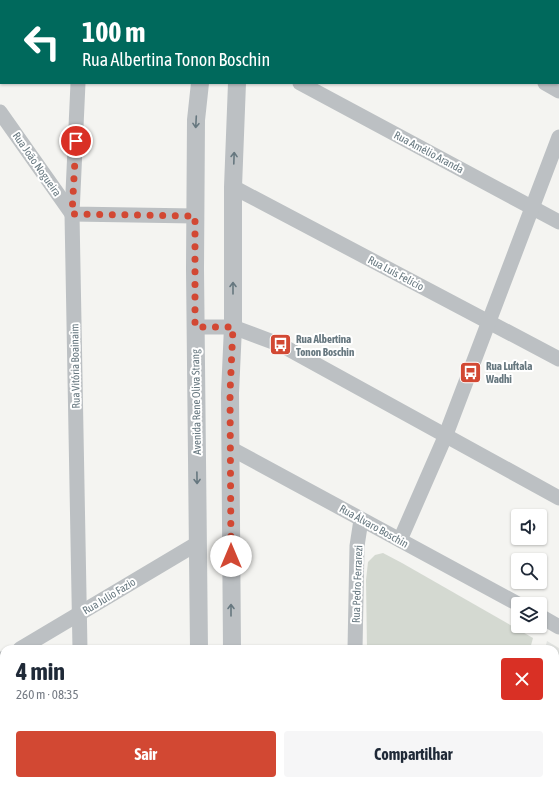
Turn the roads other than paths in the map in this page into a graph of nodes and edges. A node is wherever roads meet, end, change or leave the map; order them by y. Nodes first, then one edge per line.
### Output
1 (78, 84) edge
2 (200, 84) edge
3 (237, 84) edge
4 (302, 84) edge
5 (547, 84) edge
6 (559, 91) edge
7 (0, 112) edge
8 (559, 137) edge
9 (233, 187) junction
10 (532, 207) junction
11 (72, 214) junction
12 (195, 216) junction
13 (559, 222) edge
14 (489, 322) junction
15 (195, 327) junction
16 (233, 327) junction
17 (559, 359) edge
18 (445, 436) junction
19 (230, 448) junction
20 (559, 498) edge
21 (361, 520) junction
22 (400, 540) junction
23 (198, 543) junction
24 (511, 600) edge
25 (80, 613) junction
26 (547, 620) edge
27 (559, 627) edge
28 (27, 645) edge
29 (80, 645) edge
30 (199, 645) edge
31 (232, 645) edge
32 (355, 645) edge

1 - 11 street, Rua Vitória Boainaim
2 -> 12 street, Avenida Rene Oliva Strang
9 -> 3 street
4 - 10 street, Rua Amélio Aranda
5 - 6 street
7 - 11 street, Rua João Nogueira
8 - 10 street
9 - 14 street, Rua Luis Felício
16 -> 9 street
10 - 13 street, Rua Amélio Aranda
10 - 14 street
11 - 12 street
11 - 25 street, Rua Vitória Boainaim
12 - 15 street, Avenida Rene Oliva Strang
14 - 17 street, Rua Luis Felício
14 - 18 street
15 - 16 street
15 -> 23 street, Avenida Rene Oliva Strang
16 - 18 street
16 - 19 street
18 - 20 street
18 - 22 street
19 - 21 street, Rua Álvaro Boschin
31 -> 19 street
21 - 22 street, Rua Álvaro Boschin
21 - 32 street, Rua Pedro Ferrarezi
22 - 24 street, Rua Álvaro Boschin
23 - 25 street, Rua Julio Fazio
23 - 30 street, Avenida Rene Oliva Strang
25 - 28 street, Rua Julio Fazio
25 - 29 street, Rua Vitória Boainaim
26 - 27 street

